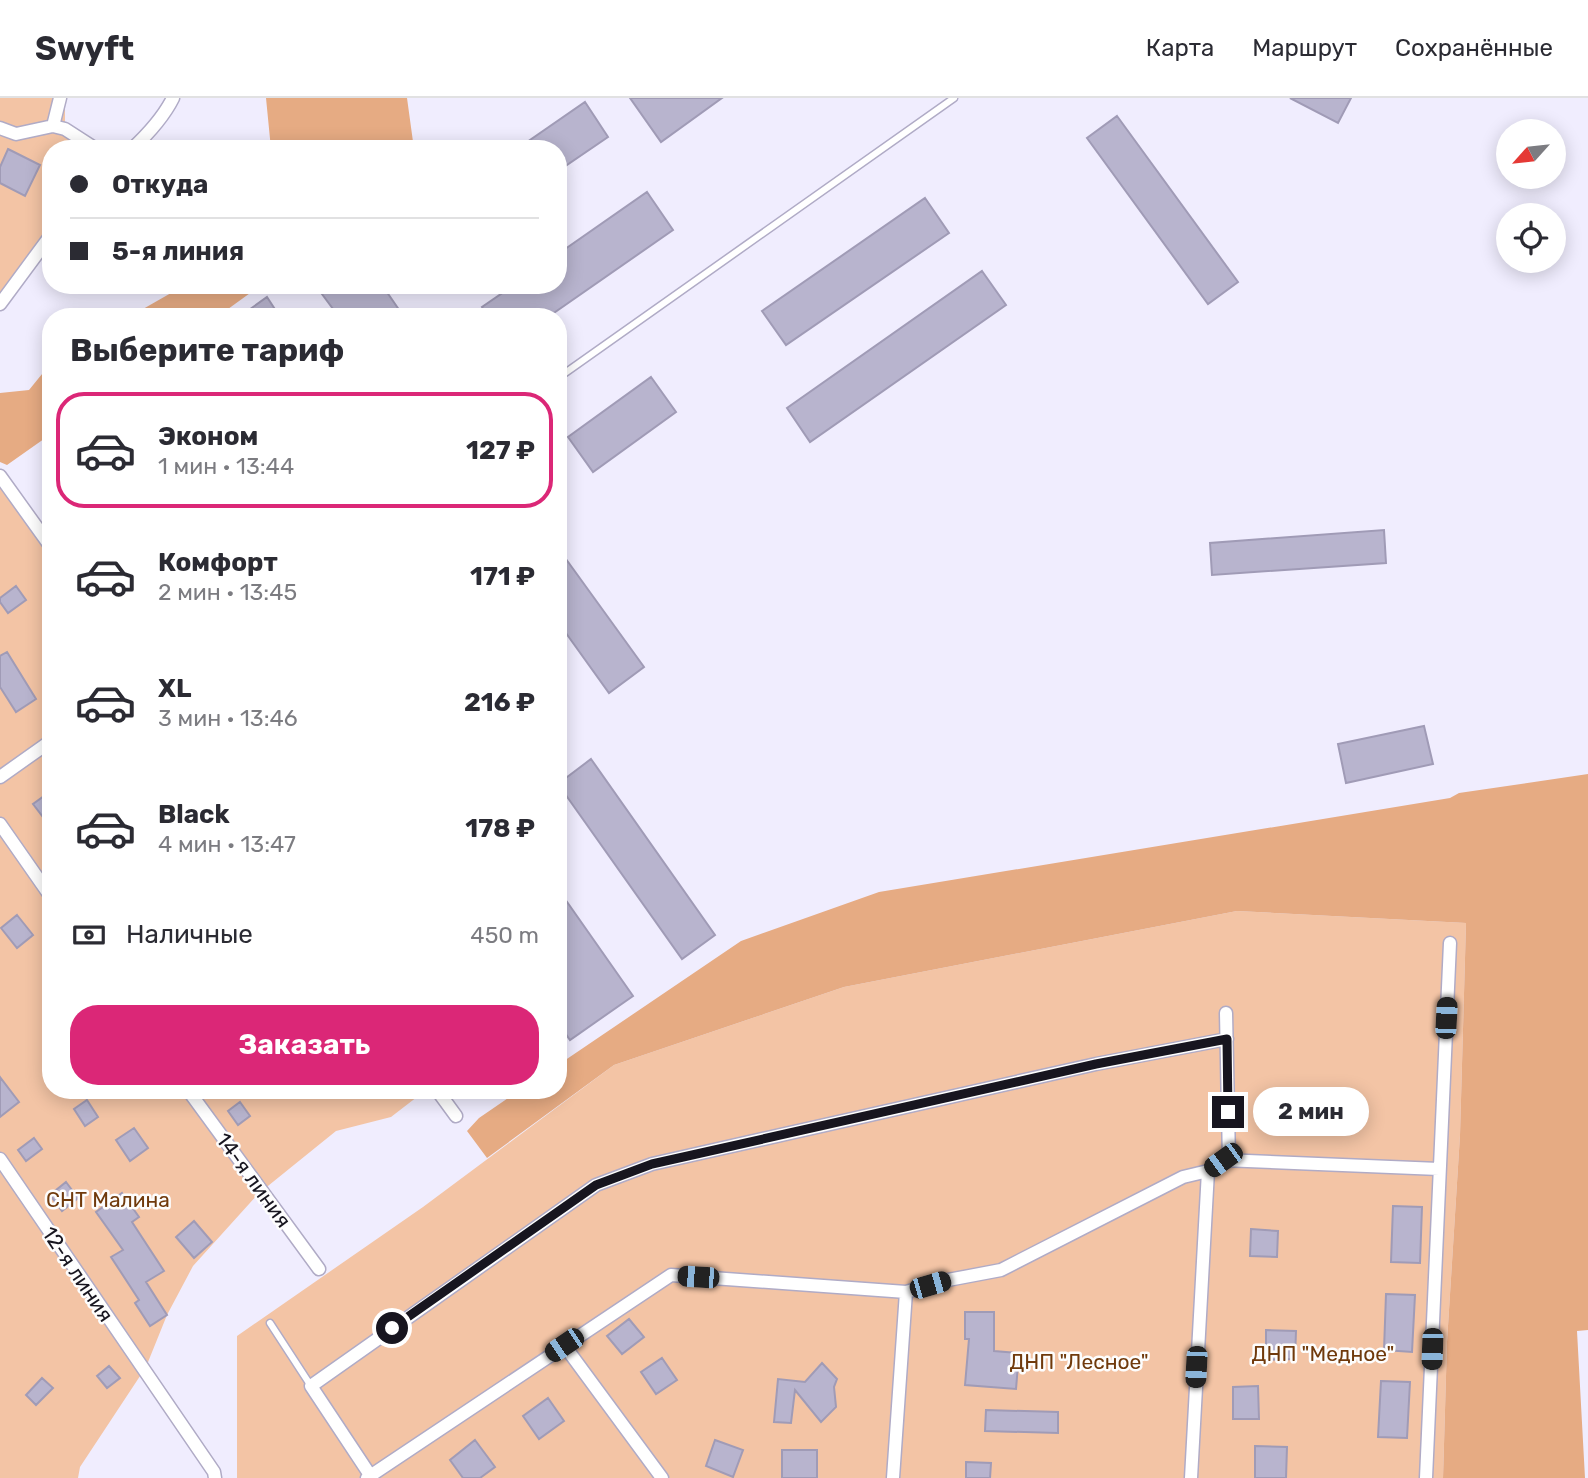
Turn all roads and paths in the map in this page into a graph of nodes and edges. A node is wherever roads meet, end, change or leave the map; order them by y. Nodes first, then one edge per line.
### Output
1 (60, 98) edge
2 (173, 98) edge
3 (954, 98) edge
4 (53, 126) junction
5 (0, 128) edge
6 (82, 140) edge
7 (142, 140) edge
8 (42, 247) edge
9 (0, 304) edge
10 (567, 372) edge
11 (0, 476) edge
12 (42, 534) edge
13 (42, 748) edge
14 (0, 778) edge
15 (0, 824) edge
16 (42, 884) edge
17 (1450, 943) dead end
18 (1226, 1013) dead end
19 (1227, 1039) junction
20 (195, 1099) edge
21 (444, 1099) edge
22 (456, 1116) dead end
23 (0, 1159) edge
24 (1229, 1161) junction
25 (1439, 1170) junction
26 (1208, 1171) junction
27 (319, 1269) dead end
28 (906, 1292) junction
29 (270, 1323) dead end
30 (564, 1345) junction
31 (311, 1386) junction
32 (370, 1477) edge
33 (215, 1478) edge
34 (662, 1478) edge
35 (893, 1478) edge
36 (1191, 1478) edge
37 (1426, 1478) edge

1 - 4 street
2 - 7 street
3 - 10 lane
4 - 5 street
4 - 6 street
8 - 9 street
11 - 12 street
13 - 14 street
15 - 16 street
17 - 25 street
18 - 19 street
19 - 24 street
19 - 31 street
20 - 27 street, 14-я линия
21 - 22 street
23 - 33 street, 12-я линия
24 - 25 street
24 - 26 street
25 - 37 street
26 - 28 street
26 - 36 street
28 - 30 street
28 - 35 street
29 - 31 lane
30 - 32 street
30 - 34 street
31 - 32 street

